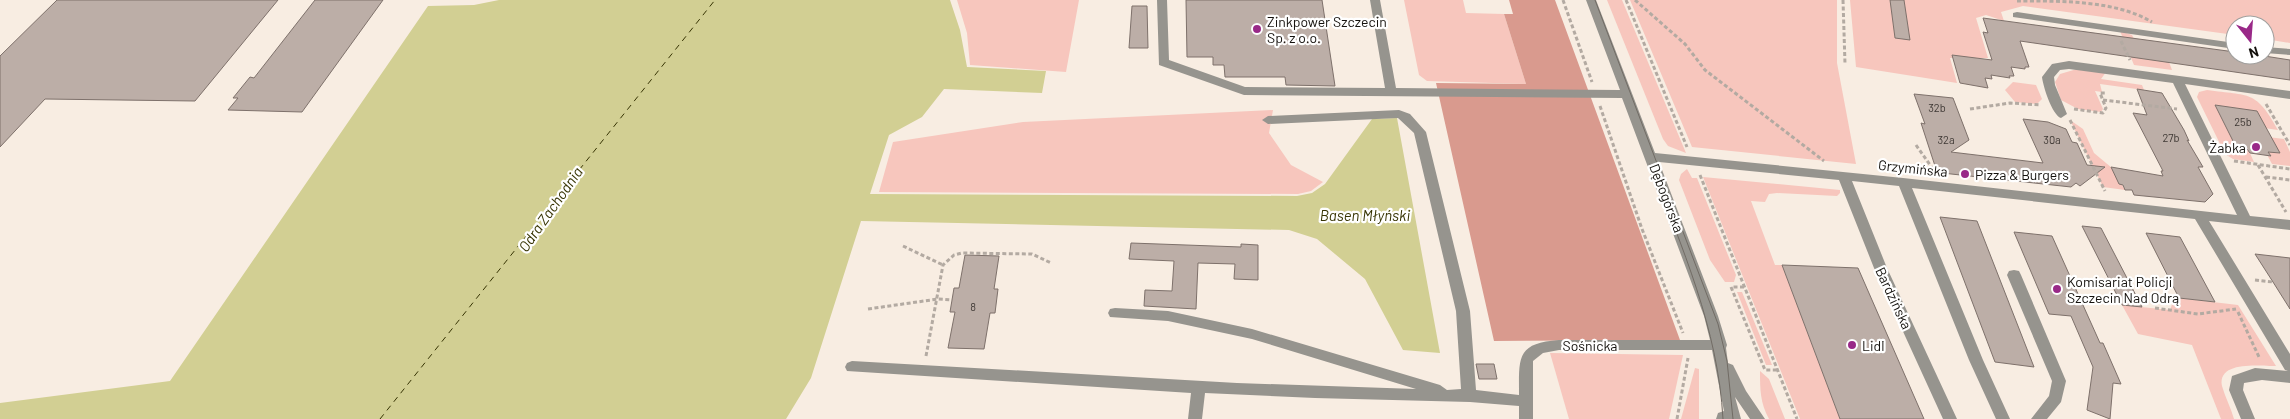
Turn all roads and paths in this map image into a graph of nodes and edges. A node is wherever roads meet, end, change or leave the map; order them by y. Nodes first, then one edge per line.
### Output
1 (1162, 0) edge
2 (1375, 0) edge
3 (1564, 0) edge
4 (1591, 0) edge
5 (1626, 0) edge
6 (1635, 0) edge
7 (1842, 0) edge
8 (2017, 14) joint
9 (2116, 28) junction
10 (2160, 35) junction
11 (2225, 45) edge
12 (2275, 51) edge
13 (2290, 52) edge
14 (1845, 64) dead end
15 (2133, 68) dead end
16 (2177, 79) junction
17 (1392, 92) junction
18 (1595, 93) junction
19 (2105, 93) dead end
20 (1627, 94) junction
21 (2290, 95) edge
22 (2103, 100) junction
23 (2056, 102) junction
24 (2263, 102) dead end
25 (2002, 104) dead end
26 (1970, 109) dead end
27 (2181, 113) dead end
28 (2064, 115) joint
29 (1268, 120) dead end
30 (1916, 145) dead end
31 (2290, 145) edge
32 (1689, 150) dead end
33 (1651, 157) junction
34 (2227, 158) dead end
35 (1829, 164) dead end
36 (2258, 165) junction
37 (2290, 169) edge
38 (1936, 172) dead end
39 (1699, 174) dead end
40 (1844, 176) junction
41 (2265, 177) junction
42 (2290, 180) edge
43 (1903, 182) junction
44 (2106, 195) dead end
45 (2199, 215) junction
46 (2246, 220) junction
47 (2289, 220) edge
48 (903, 246) dead end
49 (1051, 264) dead end
50 (943, 265) junction
51 (2014, 274) dead end
52 (2247, 279) dead end
53 (2273, 282) dead end
54 (1744, 287) junction
55 (938, 299) junction
56 (952, 300) dead end
57 (2234, 304) dead end
58 (2155, 308) dead end
59 (868, 309) dead end
60 (2236, 309) junction
61 (1115, 313) dead end
62 (1688, 345) junction
63 (1720, 345) junction
64 (2259, 357) dead end
65 (2290, 366) edge
66 (852, 367) dead end
67 (1778, 370) junction
68 (922, 371) junction
69 (2290, 377) edge
70 (1199, 386) junction
71 (1469, 396) junction
72 (1524, 401) junction
73 (1195, 419) edge
74 (1526, 419) edge
75 (1677, 419) edge
76 (1725, 419) edge
77 (1758, 419) edge
78 (1797, 419) edge
79 (1950, 419) edge
80 (2003, 419) edge
81 (2038, 419) edge
82 (2248, 419) edge

1 - 17 street
2 - 17 street
3 - 18 path
4 - 20 street, Dębogórska
5 - 32 path
6 - 35 path
7 - 14 path
8 - 9 street
8 - 10 path
9 - 10 street
9 - 15 path
10 - 11 street
12 - 13 street
16 - 21 street
16 - 23 street
16 - 46 street
17 - 18 street
18 - 20 street
18 - 62 path
19 - 22 path
20 - 33 street, Dębogórska
22 - 23 path
22 - 27 path
23 - 28 street
24 - 31 path
25 - 26 path
28 - 44 path
29 - 71 street
30 - 38 path
33 - 40 street, Grzymińska
33 - 63 street, Dębogórska
34 - 36 path
36 - 37 path
36 - 41 path
39 - 54 path
40 - 43 street, Grzymińska
40 - 79 street, Bardzińska
41 - 42 path
41 - 47 path
43 - 45 street, Grzymińska
43 - 80 street
45 - 46 street, Grzymińska
45 - 65 street
46 - 47 street, Grzymińska
48 - 50 path
49 - 50 path
50 - 55 path
51 - 81 street
52 - 53 path
54 - 67 path
54 - 67 path
55 - 56 path
55 - 59 path
55 - 68 path
57 - 60 path
58 - 60 path
60 - 64 path
61 - 71 street
62 - 63 street, Sośnicka
62 - 72 street, Sośnicka
62 - 75 path
63 - 76 street, Dębogórska
63 - 77 street
66 - 68 street
67 - 78 path
68 - 70 street
69 - 82 street
70 - 71 street
70 - 73 street
71 - 72 street
72 - 74 street, Sośnicka

